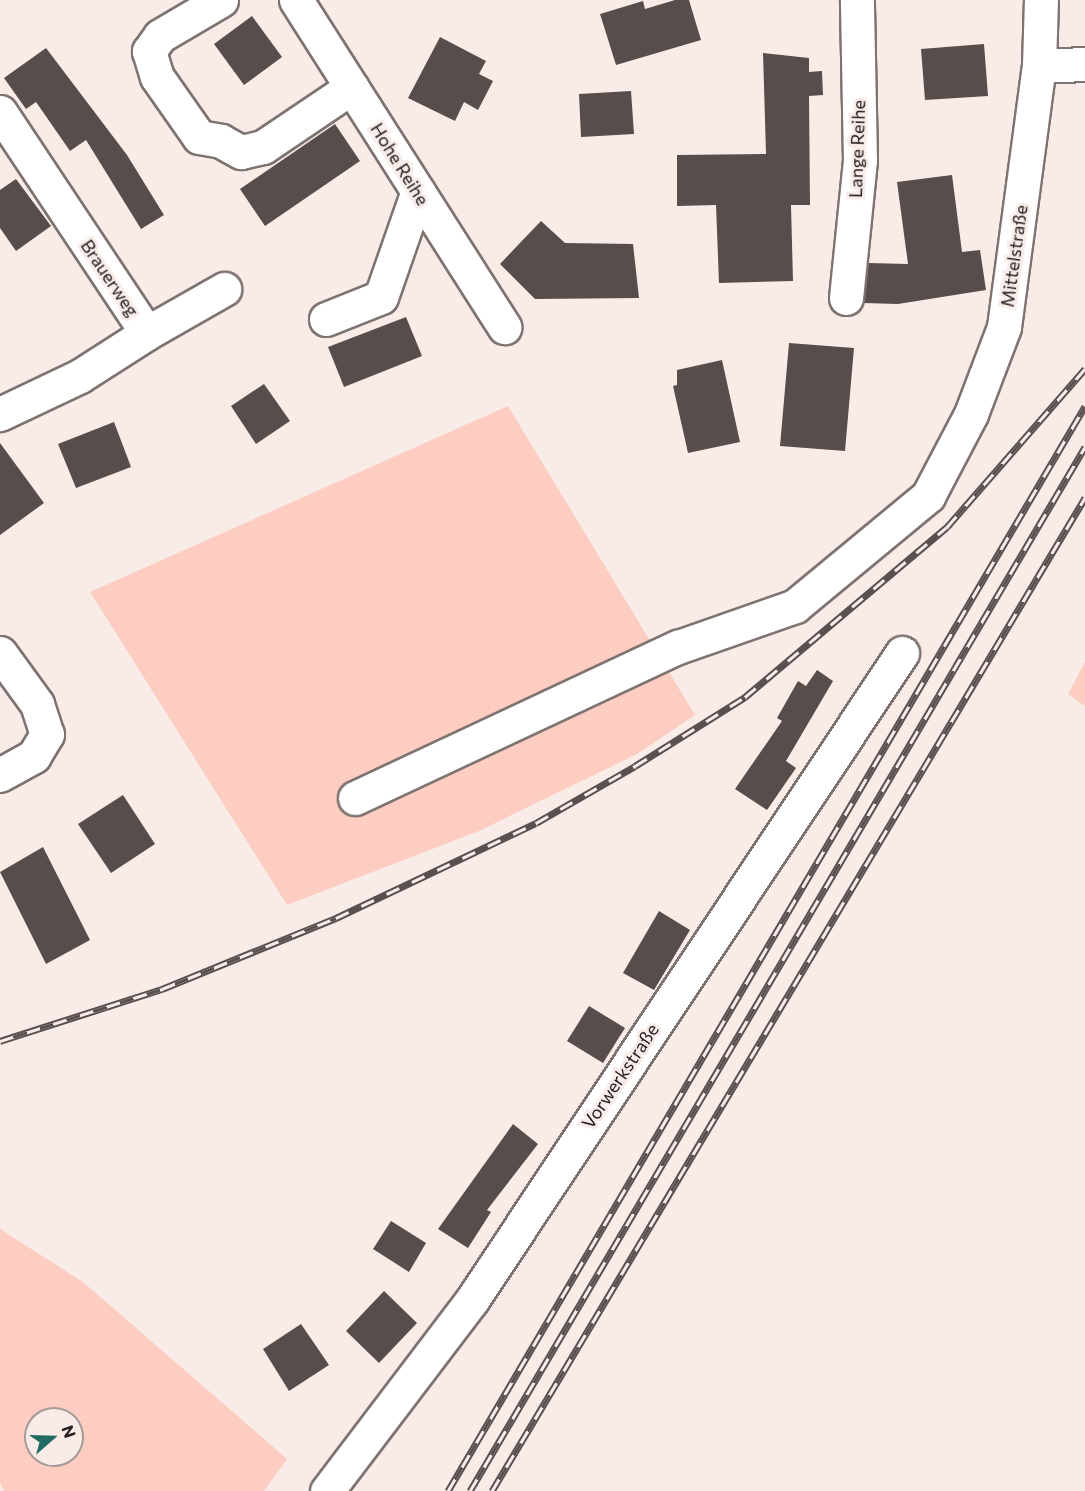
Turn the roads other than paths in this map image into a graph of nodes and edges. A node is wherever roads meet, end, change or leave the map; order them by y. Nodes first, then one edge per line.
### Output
1 (221, 0) edge
2 (296, 0) edge
3 (857, 0) edge
4 (1041, 0) edge
5 (1085, 64) edge
6 (1039, 66) junction
7 (352, 87) junction
8 (0, 112) edge
9 (418, 191) junction
10 (224, 289) dead end
11 (846, 298) dead end
12 (326, 319) dead end
13 (504, 327) dead end
14 (147, 333) junction
15 (0, 414) edge
16 (0, 653) edge
17 (902, 653) dead end
18 (0, 775) edge
19 (355, 798) dead end
20 (327, 1491) edge

1 - 7 street
2 - 7 street, Hohe Reihe
3 - 11 street, Lange Reihe
4 - 6 street, Mittelstraße
5 - 6 street
6 - 19 street, Mittelstraße
7 - 9 street, Hohe Reihe
8 - 14 street, Brauerweg
9 - 12 street
9 - 13 street, Hohe Reihe
10 - 14 street
14 - 15 street, Brauerweg
16 - 18 street
17 - 20 street, Vorwerkstraße

